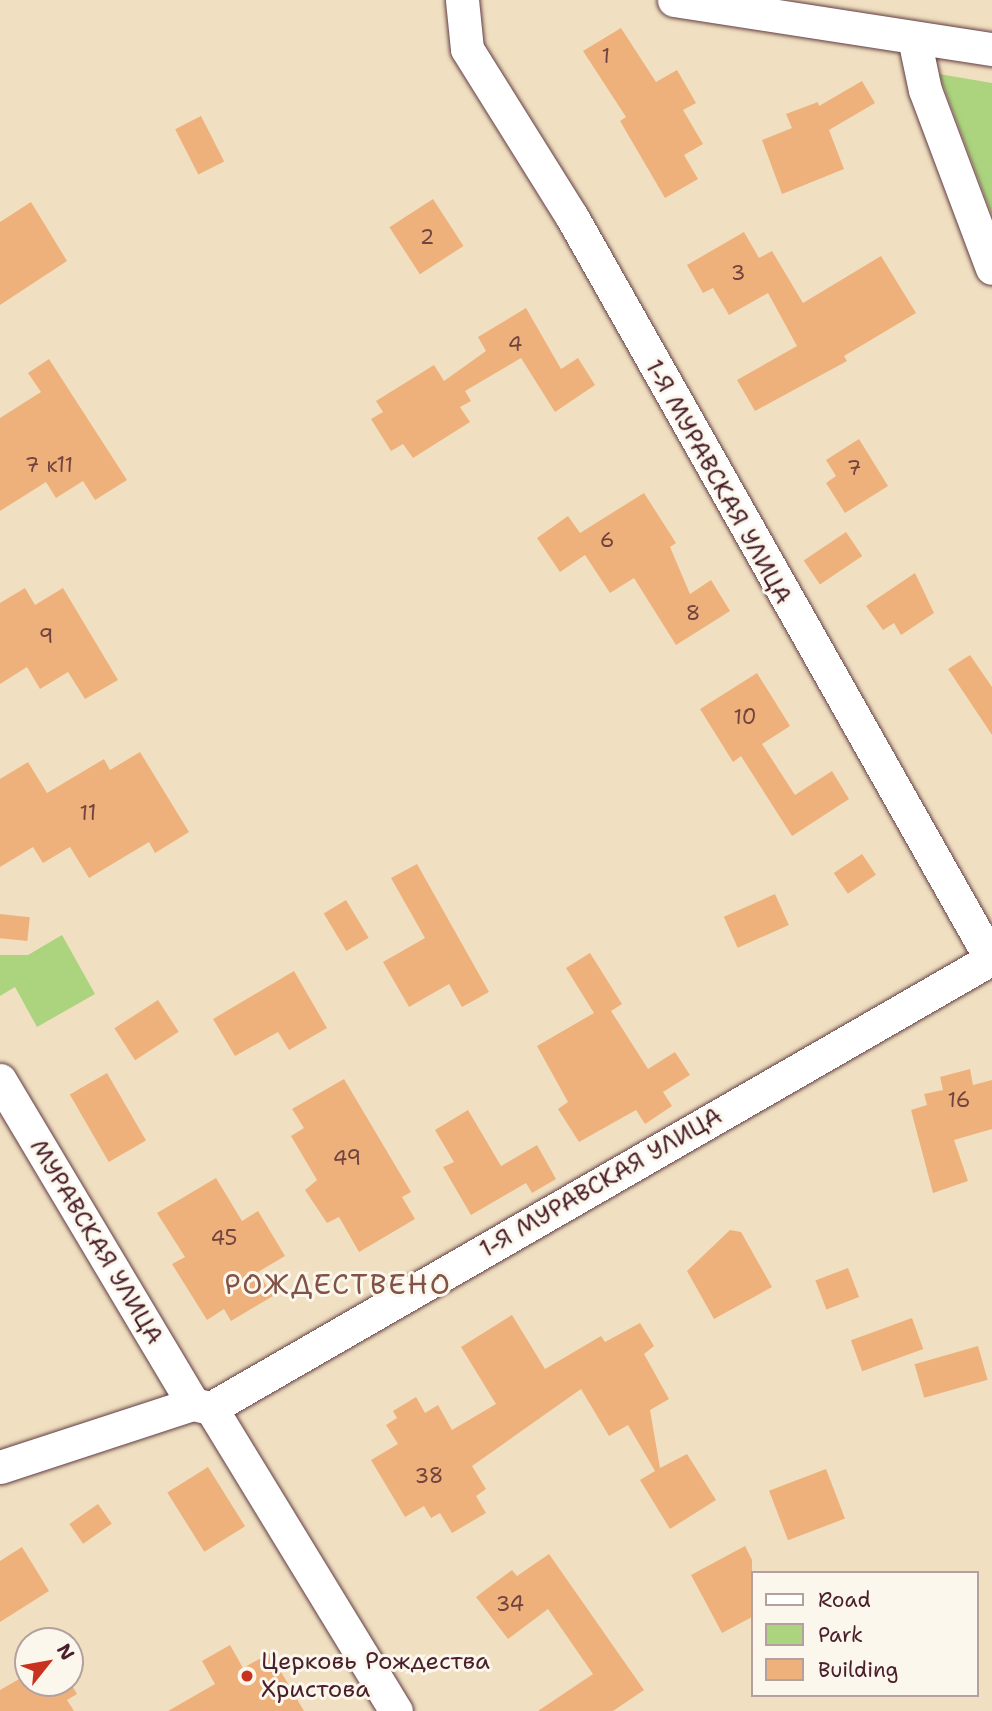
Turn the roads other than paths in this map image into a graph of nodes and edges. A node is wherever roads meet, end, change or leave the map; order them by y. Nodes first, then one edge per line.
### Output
1 (462, 0) edge
2 (674, 0) edge
3 (914, 38) junction
4 (992, 49) edge
5 (992, 268) edge
6 (991, 960) edge
7 (0, 1080) edge
8 (202, 1406) junction
9 (0, 1467) edge
10 (396, 1711) edge

1 - 6 street, 1-Я МУРАВСКАЯ УЛИЦА
2 - 3 street
3 - 4 street
3 - 5 street
6 - 8 street, 1-Я МУРАВСКАЯ УЛИЦА
7 - 8 street, МУРАВСКАЯ УЛИЦА
8 - 9 street, 1-Я МУРАВСКАЯ УЛИЦА
8 - 10 street

